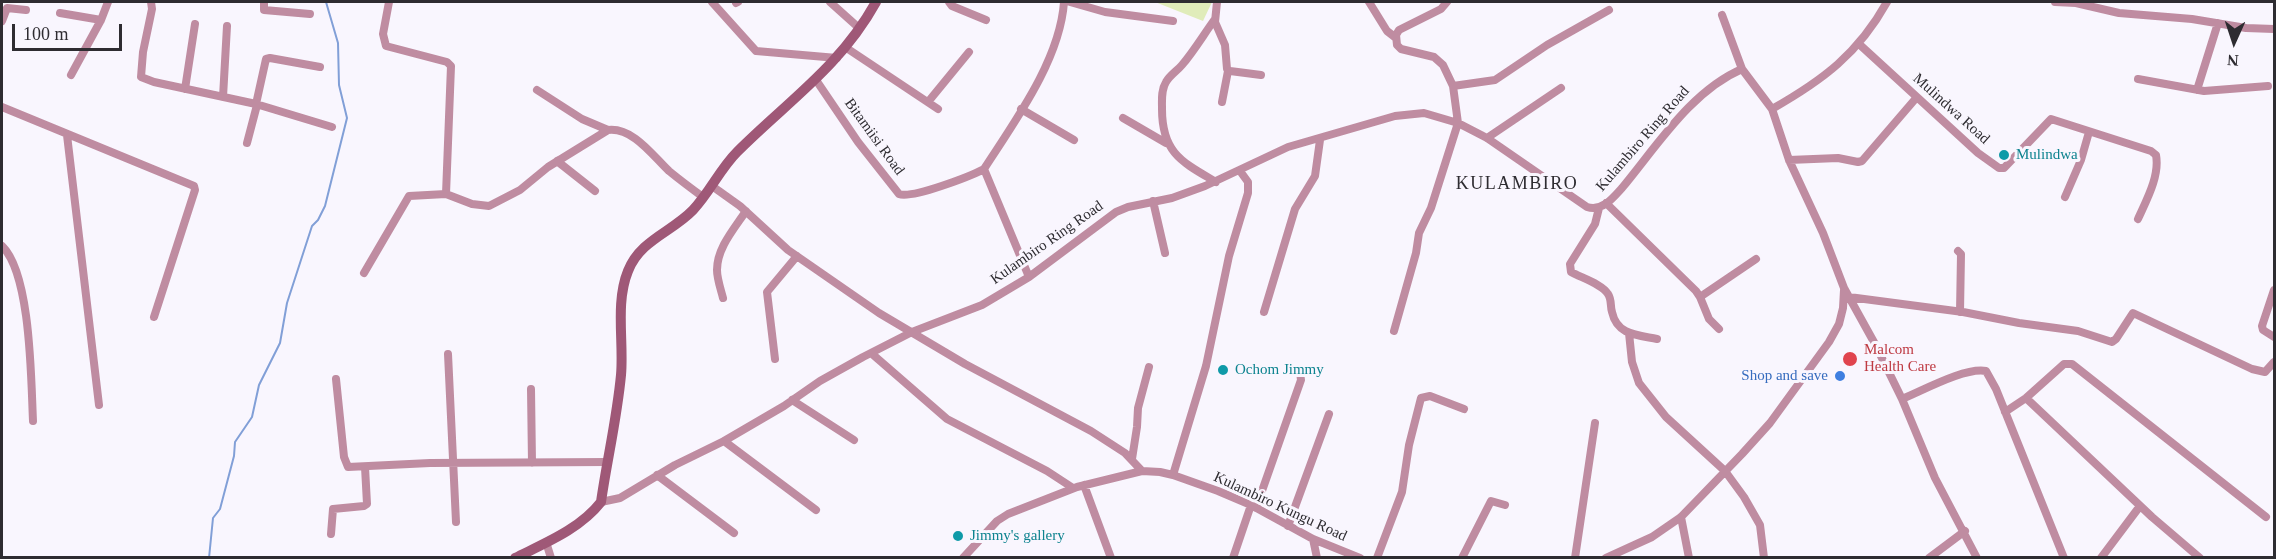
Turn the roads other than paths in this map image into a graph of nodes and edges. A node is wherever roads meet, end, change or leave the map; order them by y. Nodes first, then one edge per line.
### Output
1 (108, 2) edge
2 (151, 2) edge
3 (264, 2) edge
4 (389, 2) edge
5 (712, 2) edge
6 (830, 2) edge
7 (876, 2) edge
8 (949, 2) edge
9 (1064, 2) edge
10 (1070, 2) edge
11 (1217, 2) edge
12 (1369, 2) edge
13 (1447, 2) edge
14 (1887, 2) edge
15 (2055, 2) edge
16 (7, 5) edge
17 (26, 10) dead end
18 (1609, 10) dead end
19 (60, 14) dead end
20 (310, 14) dead end
21 (1722, 15) dead end
22 (1215, 19) junction
23 (101, 20) junction
24 (986, 20) dead end
25 (2, 21) edge
26 (1173, 21) dead end
27 (2218, 23) junction
28 (195, 24) dead end
29 (227, 26) dead end
30 (860, 28) junction
31 (2274, 29) edge
32 (1396, 38) junction
33 (1859, 44) junction
34 (845, 47) junction
35 (969, 52) dead end
36 (837, 58) junction
37 (320, 67) dead end
38 (1742, 69) junction
39 (1228, 71) junction
40 (70, 75) dead end
41 (1261, 75) dead end
42 (816, 80) junction
43 (2138, 80) dead end
44 (1453, 86) junction
45 (2268, 86) dead end
46 (185, 88) junction
47 (1561, 88) dead end
48 (537, 90) dead end
49 (2197, 90) junction
50 (223, 97) junction
51 (1917, 97) junction
52 (928, 102) junction
53 (1222, 102) dead end
54 (256, 104) junction
55 (2, 107) edge
56 (938, 108) dead end
57 (1021, 109) junction
58 (1772, 109) junction
59 (1123, 118) dead end
60 (1458, 123) junction
61 (332, 127) dead end
62 (608, 130) junction
63 (2089, 132) junction
64 (67, 135) junction
65 (1487, 138) junction
66 (1074, 140) dead end
67 (1320, 140) junction
68 (247, 143) dead end
69 (1166, 143) junction
70 (1789, 160) junction
71 (557, 161) junction
72 (984, 169) junction
73 (1240, 171) junction
74 (1216, 182) junction
75 (712, 186) junction
76 (595, 191) dead end
77 (446, 194) junction
78 (704, 197) junction
79 (2065, 197) dead end
80 (1153, 201) junction
81 (1603, 206) junction
82 (746, 211) junction
83 (2138, 219) dead end
84 (2, 246) edge
85 (1958, 251) dead end
86 (1165, 253) dead end
87 (797, 255) junction
88 (1756, 259) dead end
89 (364, 273) dead end
90 (1029, 277) junction
91 (1844, 288) junction
92 (2274, 290) edge
93 (1700, 297) junction
94 (1849, 297) junction
95 (723, 298) dead end
96 (1264, 312) dead end
97 (1960, 312) junction
98 (154, 317) dead end
99 (1719, 329) dead end
100 (1394, 331) dead end
101 (912, 332) junction
102 (1629, 333) junction
103 (2274, 337) edge
104 (1657, 339) dead end
105 (871, 353) junction
106 (448, 354) dead end
107 (775, 359) dead end
108 (2274, 362) edge
109 (1149, 367) dead end
110 (1300, 372) dead end
111 (336, 379) dead end
112 (531, 389) dead end
113 (2026, 398) junction
114 (1902, 399) junction
115 (792, 400) junction
116 (99, 405) dead end
117 (1464, 409) dead end
118 (2005, 412) junction
119 (1329, 414) dead end
120 (33, 421) dead end
121 (1595, 423) dead end
122 (854, 440) dead end
123 (724, 441) junction
124 (1132, 459) junction
125 (453, 462) junction
126 (607, 462) junction
127 (532, 463) junction
128 (365, 467) junction
129 (1142, 471) junction
130 (1725, 471) junction
131 (657, 475) junction
132 (1173, 476) junction
133 (1084, 485) junction
134 (1073, 488) junction
135 (601, 502) junction
136 (1505, 505) dead end
137 (1254, 506) junction
138 (2140, 506) junction
139 (816, 510) dead end
140 (1681, 517) junction
141 (2266, 517) dead end
142 (456, 522) dead end
143 (1288, 526) junction
144 (1965, 531) junction
145 (734, 533) dead end
146 (331, 534) dead end
147 (1313, 539) junction
148 (546, 542) junction
149 (515, 558) edge
150 (551, 558) edge
151 (963, 558) edge
152 (1111, 558) edge
153 (1233, 558) edge
154 (1317, 558) edge
155 (1360, 558) edge
156 (1377, 558) edge
157 (1462, 558) edge
158 (1575, 558) edge
159 (1606, 558) edge
160 (1689, 558) edge
161 (1764, 558) edge
162 (1929, 558) edge
163 (1977, 558) edge
164 (2064, 558) edge
165 (2102, 558) edge
166 (2200, 558) edge

1 - 23 street
2 - 46 street
3 - 20 street
4 - 77 street
5 - 36 street
6 - 30 street
7 - 30 street
8 - 24 street
9 - 57 street
10 - 26 street
11 - 22 street
12 - 32 street
13 - 32 street
14 - 33 street
15 - 27 street
16 - 17 street
16 - 25 street
18 - 44 street
19 - 23 street
21 - 38 street
22 - 39 street
22 - 69 street
23 - 40 street
27 - 31 street
27 - 49 street
28 - 46 street
29 - 50 street
30 - 34 street
32 - 44 street
33 - 51 street, Mulindwa Road
33 - 58 street
34 - 36 street
34 - 52 street
35 - 52 street
36 - 42 street
37 - 54 street
38 - 58 street
38 - 81 street, Kulambiro Ring Road
39 - 41 street
39 - 53 street
42 - 72 street, Bitamiisi Road
42 - 75 street
43 - 49 street
44 - 60 street
45 - 49 street
46 - 50 street
47 - 65 street
48 - 62 street
50 - 54 street
51 - 63 street, Mulindwa Road
51 - 70 street
52 - 56 street
54 - 61 street
54 - 68 street
55 - 64 street
57 - 66 street
57 - 72 street
58 - 70 street
59 - 69 street
60 - 65 street, Kulambiro Ring Road
60 - 67 street, Kulambiro Ring Road
60 - 100 street
62 - 71 street
62 - 78 street
63 - 79 street
63 - 83 street, Mulindwa Road
64 - 98 street
64 - 116 street
65 - 81 street, Kulambiro Ring Road
67 - 73 street, Kulambiro Ring Road
67 - 96 street
69 - 74 street
70 - 91 street
71 - 76 street
71 - 77 street
72 - 90 street
73 - 74 street, Kulambiro Ring Road
73 - 132 street
74 - 80 street, Kulambiro Ring Road
75 - 78 street
75 - 82 street
77 - 89 street
78 - 126 street
80 - 86 street
80 - 90 street, Kulambiro Ring Road
81 - 93 street
81 - 102 street
82 - 87 street
82 - 95 street
84 - 120 street
85 - 97 street
87 - 101 street
87 - 107 street
88 - 93 street
90 - 101 street, Kulambiro Ring Road
91 - 94 street
91 - 130 street
92 - 103 street
93 - 99 street
94 - 97 street
94 - 114 street
97 - 108 street
101 - 105 street, Kulambiro Ring Road
101 - 124 street
102 - 104 street
102 - 130 street
105 - 115 street, Kulambiro Ring Road
105 - 134 street
106 - 125 street
109 - 124 street
110 - 137 street
111 - 128 street
112 - 127 street
113 - 118 street
113 - 138 street
113 - 141 street
114 - 118 street
114 - 144 street
115 - 122 street
115 - 123 street, Kulambiro Ring Road
117 - 156 street
118 - 164 street
119 - 143 street
121 - 158 street
123 - 131 street, Kulambiro Ring Road
123 - 139 street
124 - 129 street
125 - 127 street
125 - 128 street
125 - 142 street
126 - 127 street
126 - 135 street
128 - 146 street
129 - 132 street, Kulambiro Kungu Road
129 - 133 street, Kulambiro Kungu Road
130 - 140 street
130 - 161 street
131 - 135 street, Kulambiro Ring Road
131 - 145 street
132 - 137 street, Kulambiro Kungu Road
133 - 134 street, Kulambiro Kungu Road
133 - 152 street
134 - 151 street, Kulambiro Kungu Road
135 - 148 street
136 - 157 street
137 - 143 street, Kulambiro Kungu Road
137 - 153 street
138 - 165 street
138 - 166 street
140 - 159 street
140 - 160 street
143 - 147 street, Kulambiro Kungu Road
144 - 162 street
144 - 163 street
147 - 154 street
147 - 155 street, Kulambiro Kungu Road
148 - 149 street
148 - 150 street

